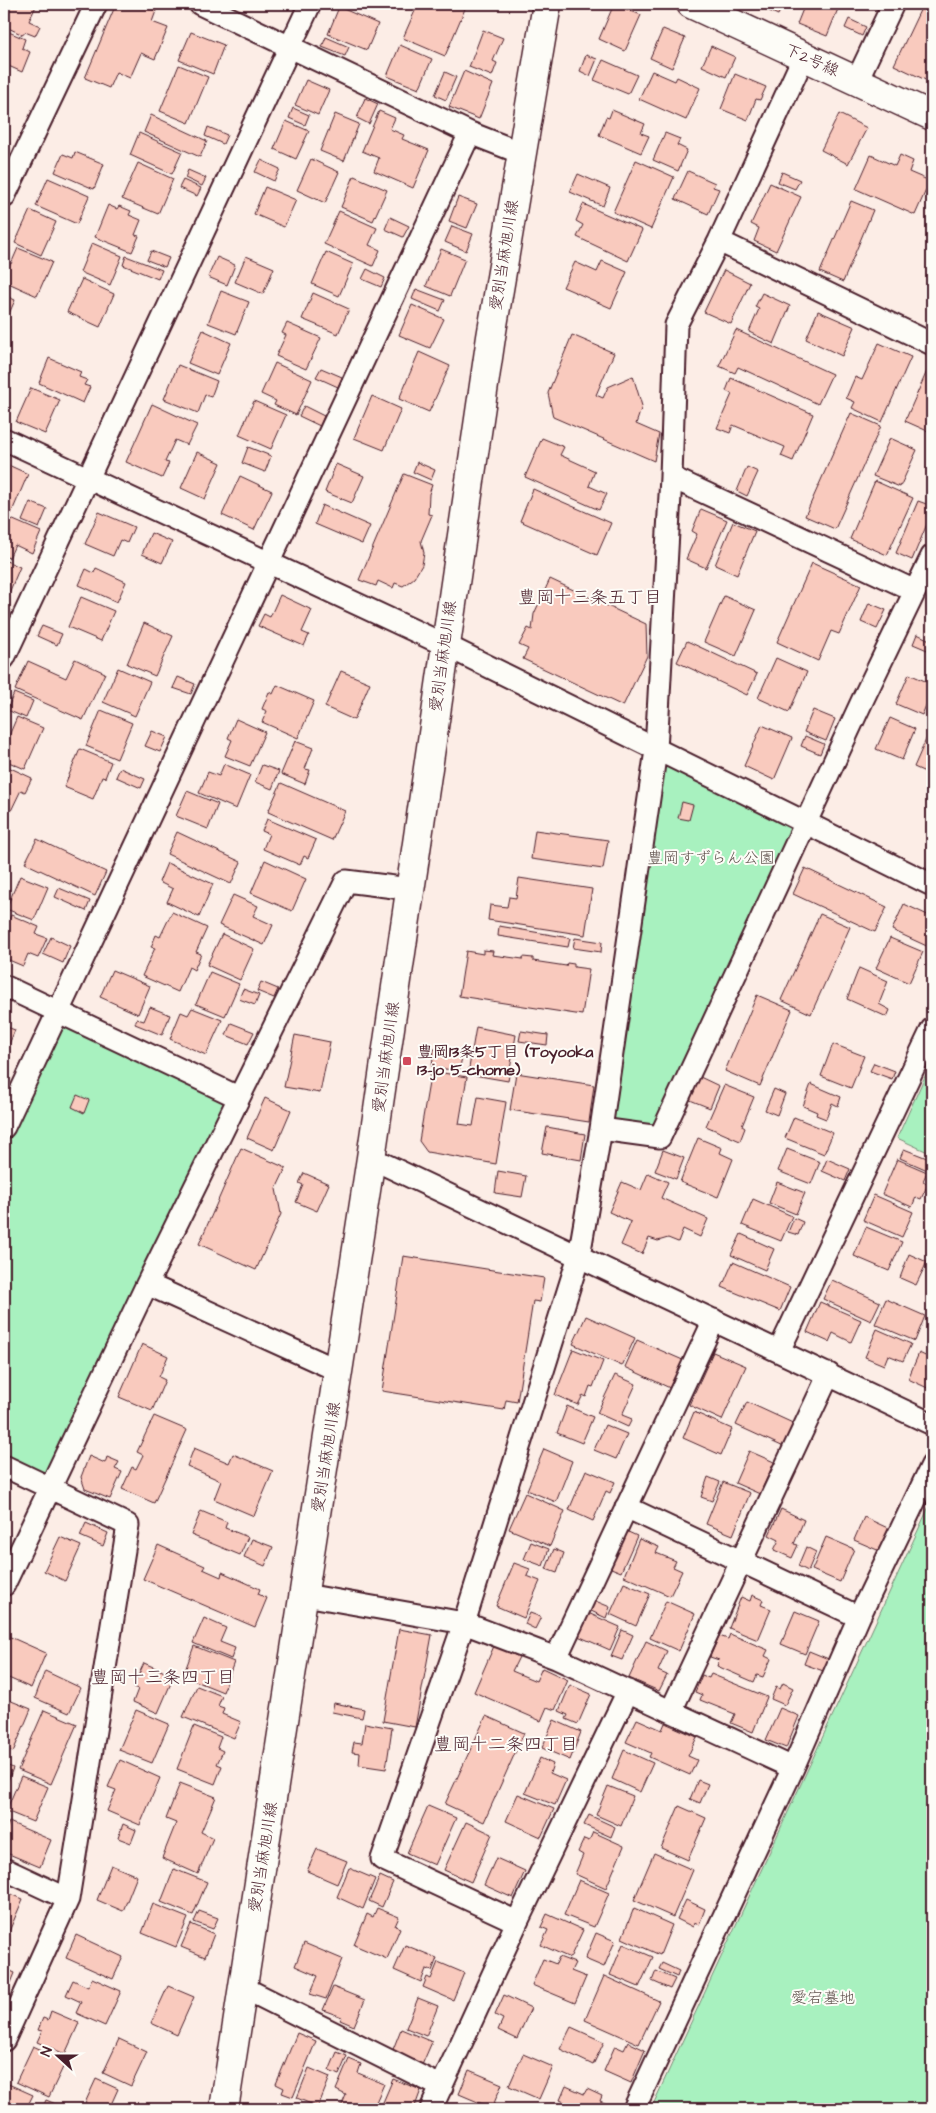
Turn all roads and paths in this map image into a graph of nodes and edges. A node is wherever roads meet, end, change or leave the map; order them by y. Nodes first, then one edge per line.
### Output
1 (96, 4) edge
2 (200, 4) edge
3 (310, 4) edge
4 (547, 4) edge
5 (691, 4) edge
6 (893, 4) edge
7 (290, 46) junction
8 (804, 56) junction
9 (857, 80) junction
10 (932, 116) edge
11 (470, 133) junction
12 (521, 153) junction
13 (4, 197) edge
14 (718, 241) junction
15 (932, 344) edge
16 (4, 439) edge
17 (671, 477) junction
18 (89, 478) junction
19 (932, 556) edge
20 (269, 563) junction
21 (915, 591) junction
22 (444, 645) junction
23 (4, 658) edge
24 (656, 750) junction
25 (805, 824) junction
26 (932, 885) edge
27 (410, 889) junction
28 (4, 986) edge
29 (57, 1011) junction
30 (932, 1029) edge
31 (238, 1097) junction
32 (4, 1127) edge
33 (601, 1129) junction
34 (371, 1158) junction
35 (579, 1256) junction
36 (147, 1284) junction
37 (714, 1320) junction
38 (778, 1351) junction
39 (339, 1371) junction
40 (829, 1374) junction
41 (932, 1424) edge
42 (932, 1465) edge
43 (4, 1466) edge
44 (50, 1489) junction
45 (626, 1507) junction
46 (742, 1562) junction
47 (4, 1585) edge
48 (305, 1595) junction
49 (859, 1617) junction
50 (464, 1623) junction
51 (556, 1658) junction
52 (628, 1691) junction
53 (671, 1711) junction
54 (793, 1768) junction
55 (4, 1869) edge
56 (68, 1899) junction
57 (517, 1922) junction
58 (242, 1987) junction
59 (4, 2040) edge
60 (442, 2087) junction
61 (224, 2109) edge
62 (431, 2109) edge
63 (634, 2109) edge

1 - 13 street
2 - 7 street
3 - 7 street
4 - 12 main road, 愛別当麻旭川線
5 - 8 main road, 下2号線
6 - 9 street
7 - 11 street
7 - 18 street
8 - 9 main road, 下2号線
8 - 14 street
9 - 10 main road, 下2号線
11 - 12 street
11 - 20 street
12 - 22 main road, 愛別当麻旭川線
14 - 15 street
14 - 17 street
16 - 18 street
17 - 21 street
17 - 24 street
18 - 20 street
18 - 23 street
19 - 21 street
20 - 22 street
20 - 29 street
21 - 25 street
22 - 24 street
22 - 27 main road, 愛別当麻旭川線
24 - 25 street
24 - 33 street
25 - 26 street
25 - 33 street
27 - 31 street
27 - 34 main road, 愛別当麻旭川線
28 - 29 street
29 - 31 street
29 - 32 street
30 - 38 street
31 - 36 street
33 - 35 street
34 - 35 street
34 - 39 main road, 愛別当麻旭川線
35 - 37 street
35 - 50 street
36 - 39 street
36 - 44 street
37 - 38 street
37 - 45 street
38 - 40 street
39 - 48 main road, 愛別当麻旭川線
40 - 41 street
40 - 46 street
42 - 49 street
43 - 44 street
44 - 47 street
44 - 56 street
45 - 46 street
45 - 51 street
46 - 49 street
46 - 53 street
48 - 50 street
48 - 58 main road, 愛別当麻旭川線
49 - 54 street
50 - 51 street
50 - 57 street
51 - 52 street
52 - 53 street
52 - 57 street
53 - 54 street
54 - 63 street
55 - 56 street
56 - 59 street
57 - 60 street
58 - 60 street
58 - 61 main road, 愛別当麻旭川線
60 - 62 street

